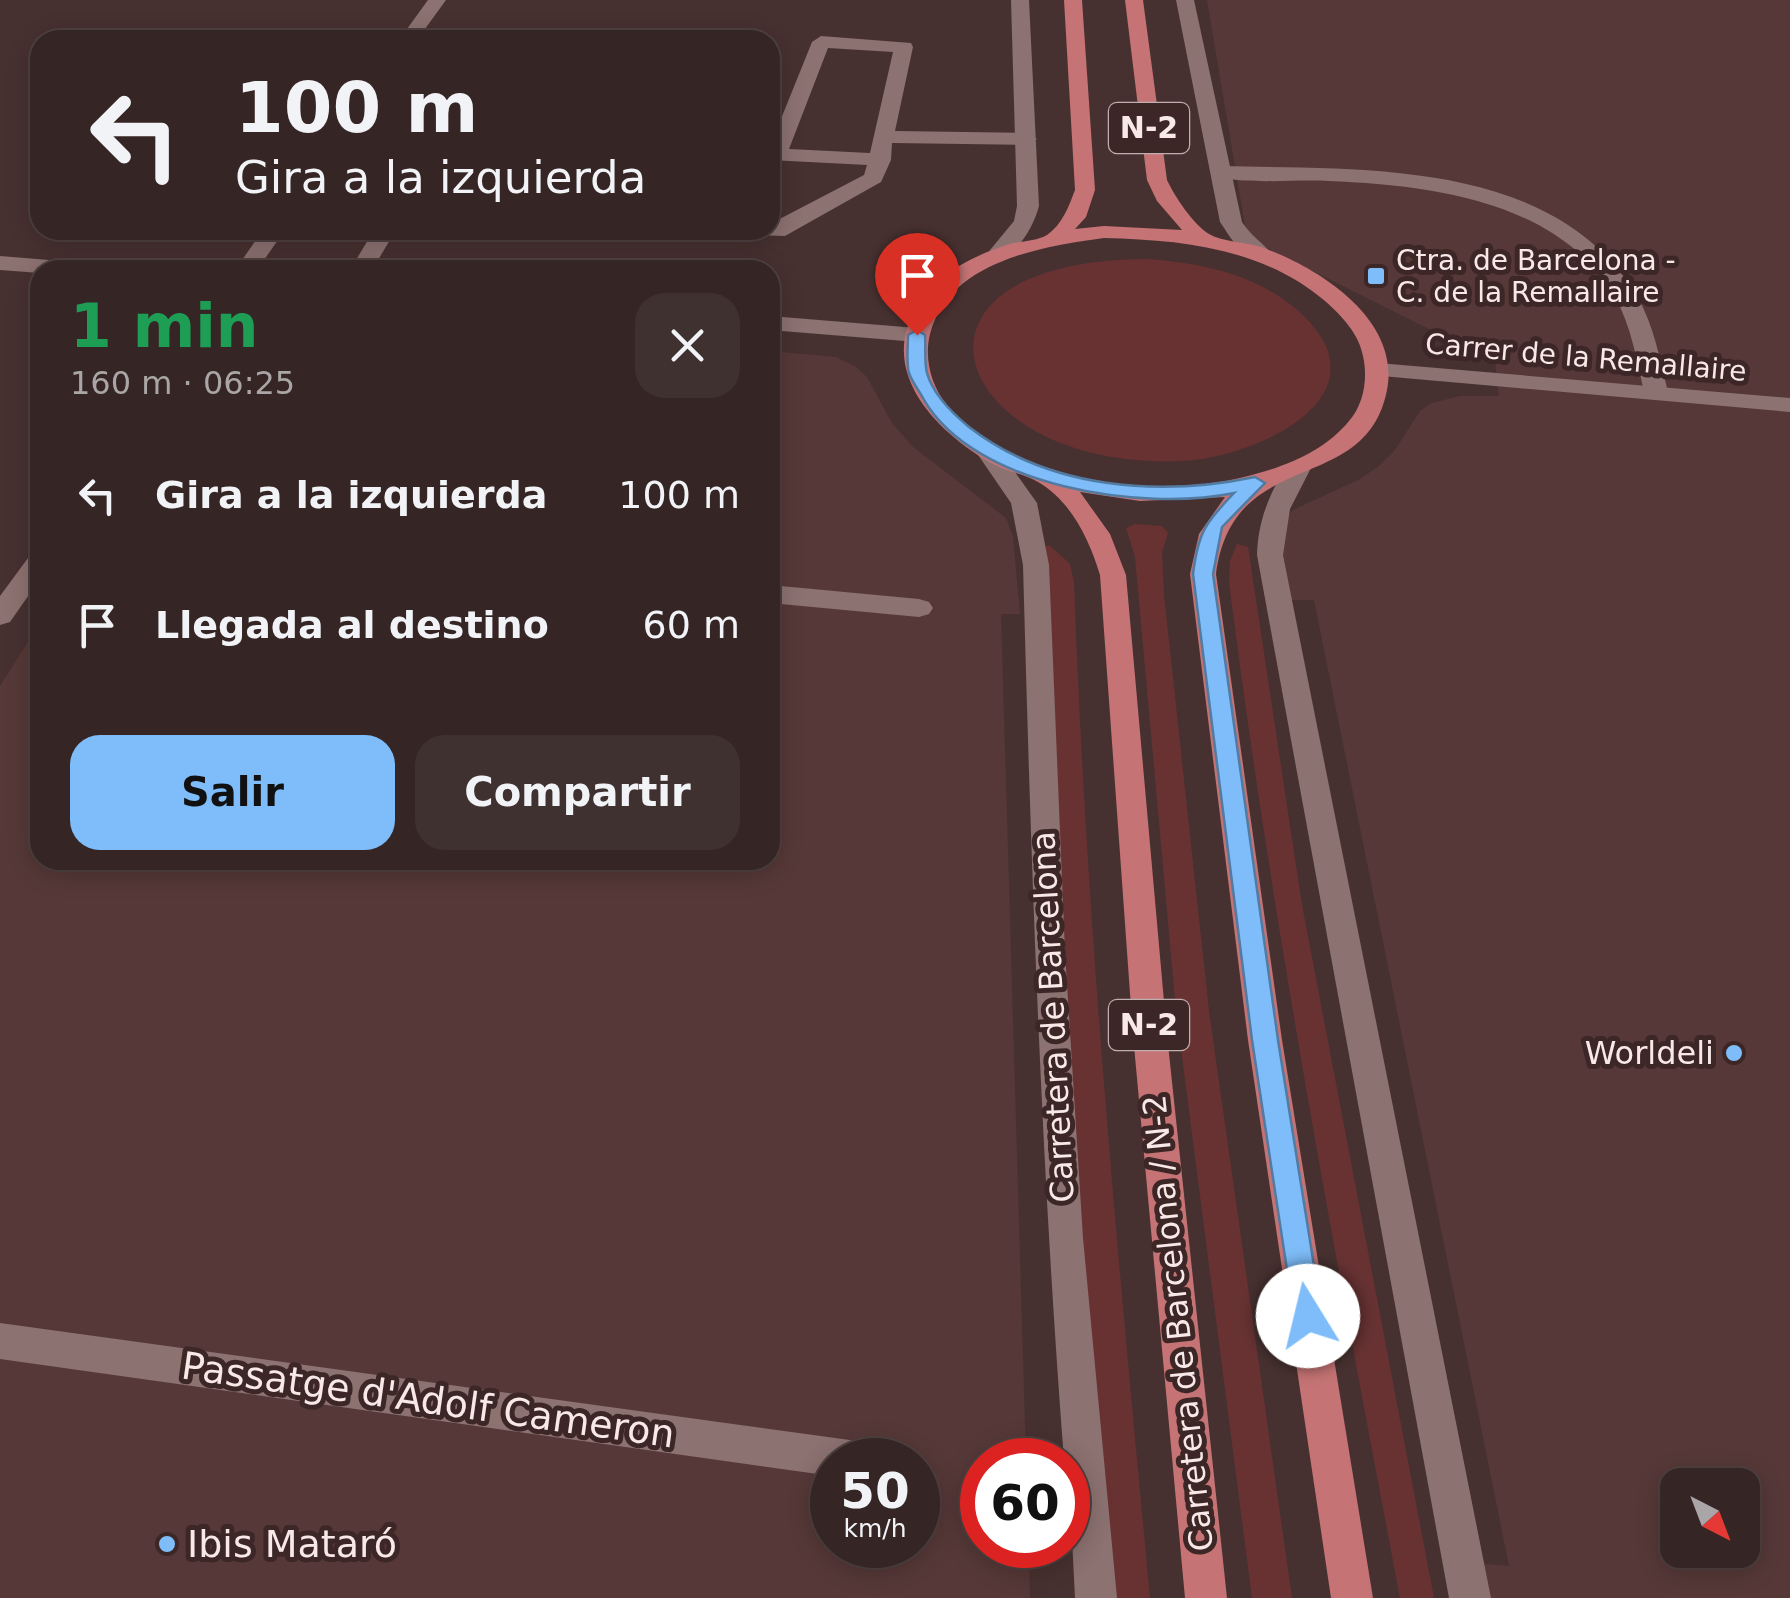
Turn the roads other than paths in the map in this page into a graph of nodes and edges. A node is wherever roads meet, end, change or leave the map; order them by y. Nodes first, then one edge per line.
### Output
1 (437, 0) edge
2 (1020, 0) edge
3 (1072, 0) edge
4 (1134, 0) edge
5 (1185, 0) edge
6 (415, 30) edge
7 (885, 137) junction
8 (780, 139) edge
9 (1027, 139) junction
10 (780, 154) edge
11 (881, 160) junction
12 (1221, 172) junction
13 (780, 229) edge
14 (1056, 238) junction
15 (1202, 239) junction
16 (997, 255) junction
17 (1262, 255) junction
18 (0, 263) edge
19 (30, 265) edge
20 (780, 324) edge
21 (917, 335) junction
22 (1378, 370) junction
23 (1656, 392) junction
24 (1790, 405) edge
25 (986, 449) junction
26 (1298, 468) junction
27 (1045, 475) junction
28 (1255, 483) junction
29 (30, 574) edge
30 (780, 595) edge
31 (919, 608) dead end
32 (0, 616) edge
33 (0, 1341) edge
34 (810, 1453) edge
35 (1096, 1598) edge
36 (1206, 1598) edge
37 (1352, 1598) edge
38 (1470, 1598) edge

1 - 6 street
2 - 9 street
3 - 14 main road, N-2
4 - 15 main road, N-2
5 - 12 street
7 - 8 street
7 - 9 street
7 - 11 street
9 - 16 street
10 - 11 street
11 - 13 street
12 - 17 street
12 - 23 street
14 - 15 main road
14 - 16 main road
15 - 17 main road
16 - 21 main road
17 - 22 main road
18 - 19 street
20 - 21 street
21 - 25 main road
22 - 23 street, Carrer de la Remallaire
22 - 26 main road
23 - 24 street, Carrer de la Remallaire
25 - 27 main road
25 - 35 street, Carretera de Barcelona
26 - 28 main road
26 - 38 street
27 - 28 main road
27 - 36 main road, Carretera de Barcelona / N-2 / N-2
28 - 37 main road
29 - 32 street
30 - 31 street
33 - 34 street, Passatge d'Adolf Cameron

